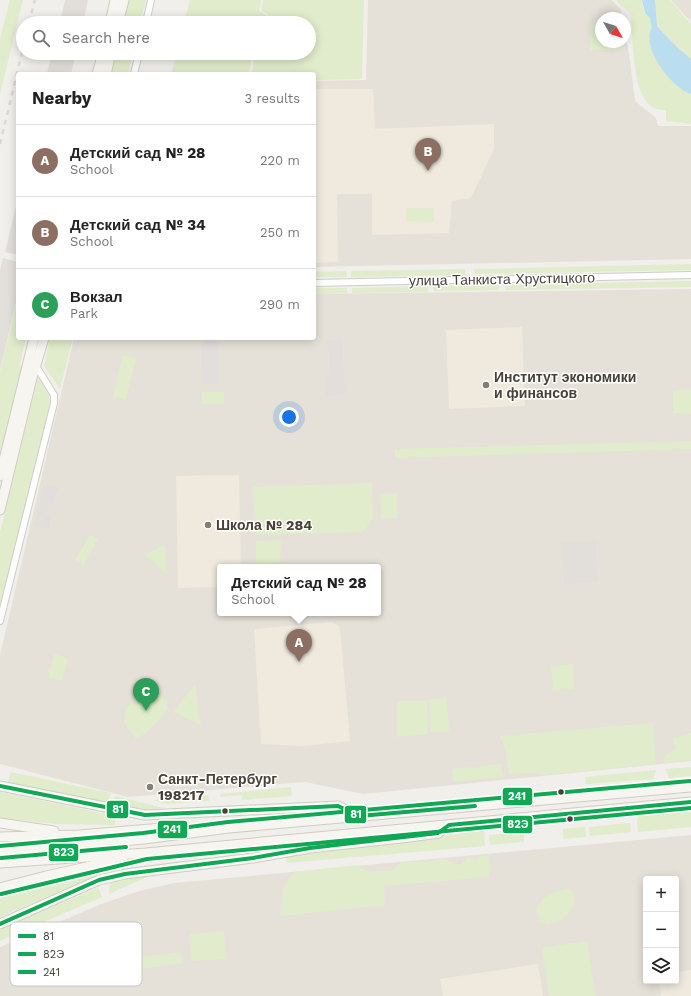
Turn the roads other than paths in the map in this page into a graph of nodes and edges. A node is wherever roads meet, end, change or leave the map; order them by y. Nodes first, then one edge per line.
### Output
1 (115, 0) edge
2 (124, 0) edge
3 (151, 0) edge
4 (112, 16) edge
5 (120, 16) edge
6 (148, 16) edge
7 (101, 60) edge
8 (109, 60) edge
9 (137, 60) edge
10 (98, 72) edge
11 (106, 72) edge
12 (134, 72) edge
13 (691, 275) edge
14 (316, 283) edge
15 (34, 340) edge
16 (43, 340) edge
17 (36, 366) junction
18 (0, 476) edge
19 (0, 510) edge
20 (0, 621) edge
21 (0, 786) edge
22 (691, 787) edge
23 (691, 802) edge
24 (359, 816) junction
25 (0, 824) edge
26 (449, 825) junction
27 (200, 832) junction
28 (79, 834) junction
29 (0, 837) edge
30 (0, 852) edge
31 (146, 853) junction
32 (0, 864) edge
33 (0, 888) edge
34 (0, 924) edge

1 - 4 main road
2 - 5 main road
3 - 6 street
7 - 10 main road
8 - 11 main road
9 - 12 street
13 - 14 street, улица Танкиста Хрустицкого
15 - 18 main road
16 - 17 main road
17 - 19 main road
17 - 20 street
21 - 24 main road
22 - 24 main road
23 - 26 main road
24 - 27 main road
25 - 28 main road
26 - 31 main road
26 - 34 main road
27 - 28 main road
27 - 30 main road
28 - 29 main road
31 - 32 main road
31 - 33 main road

